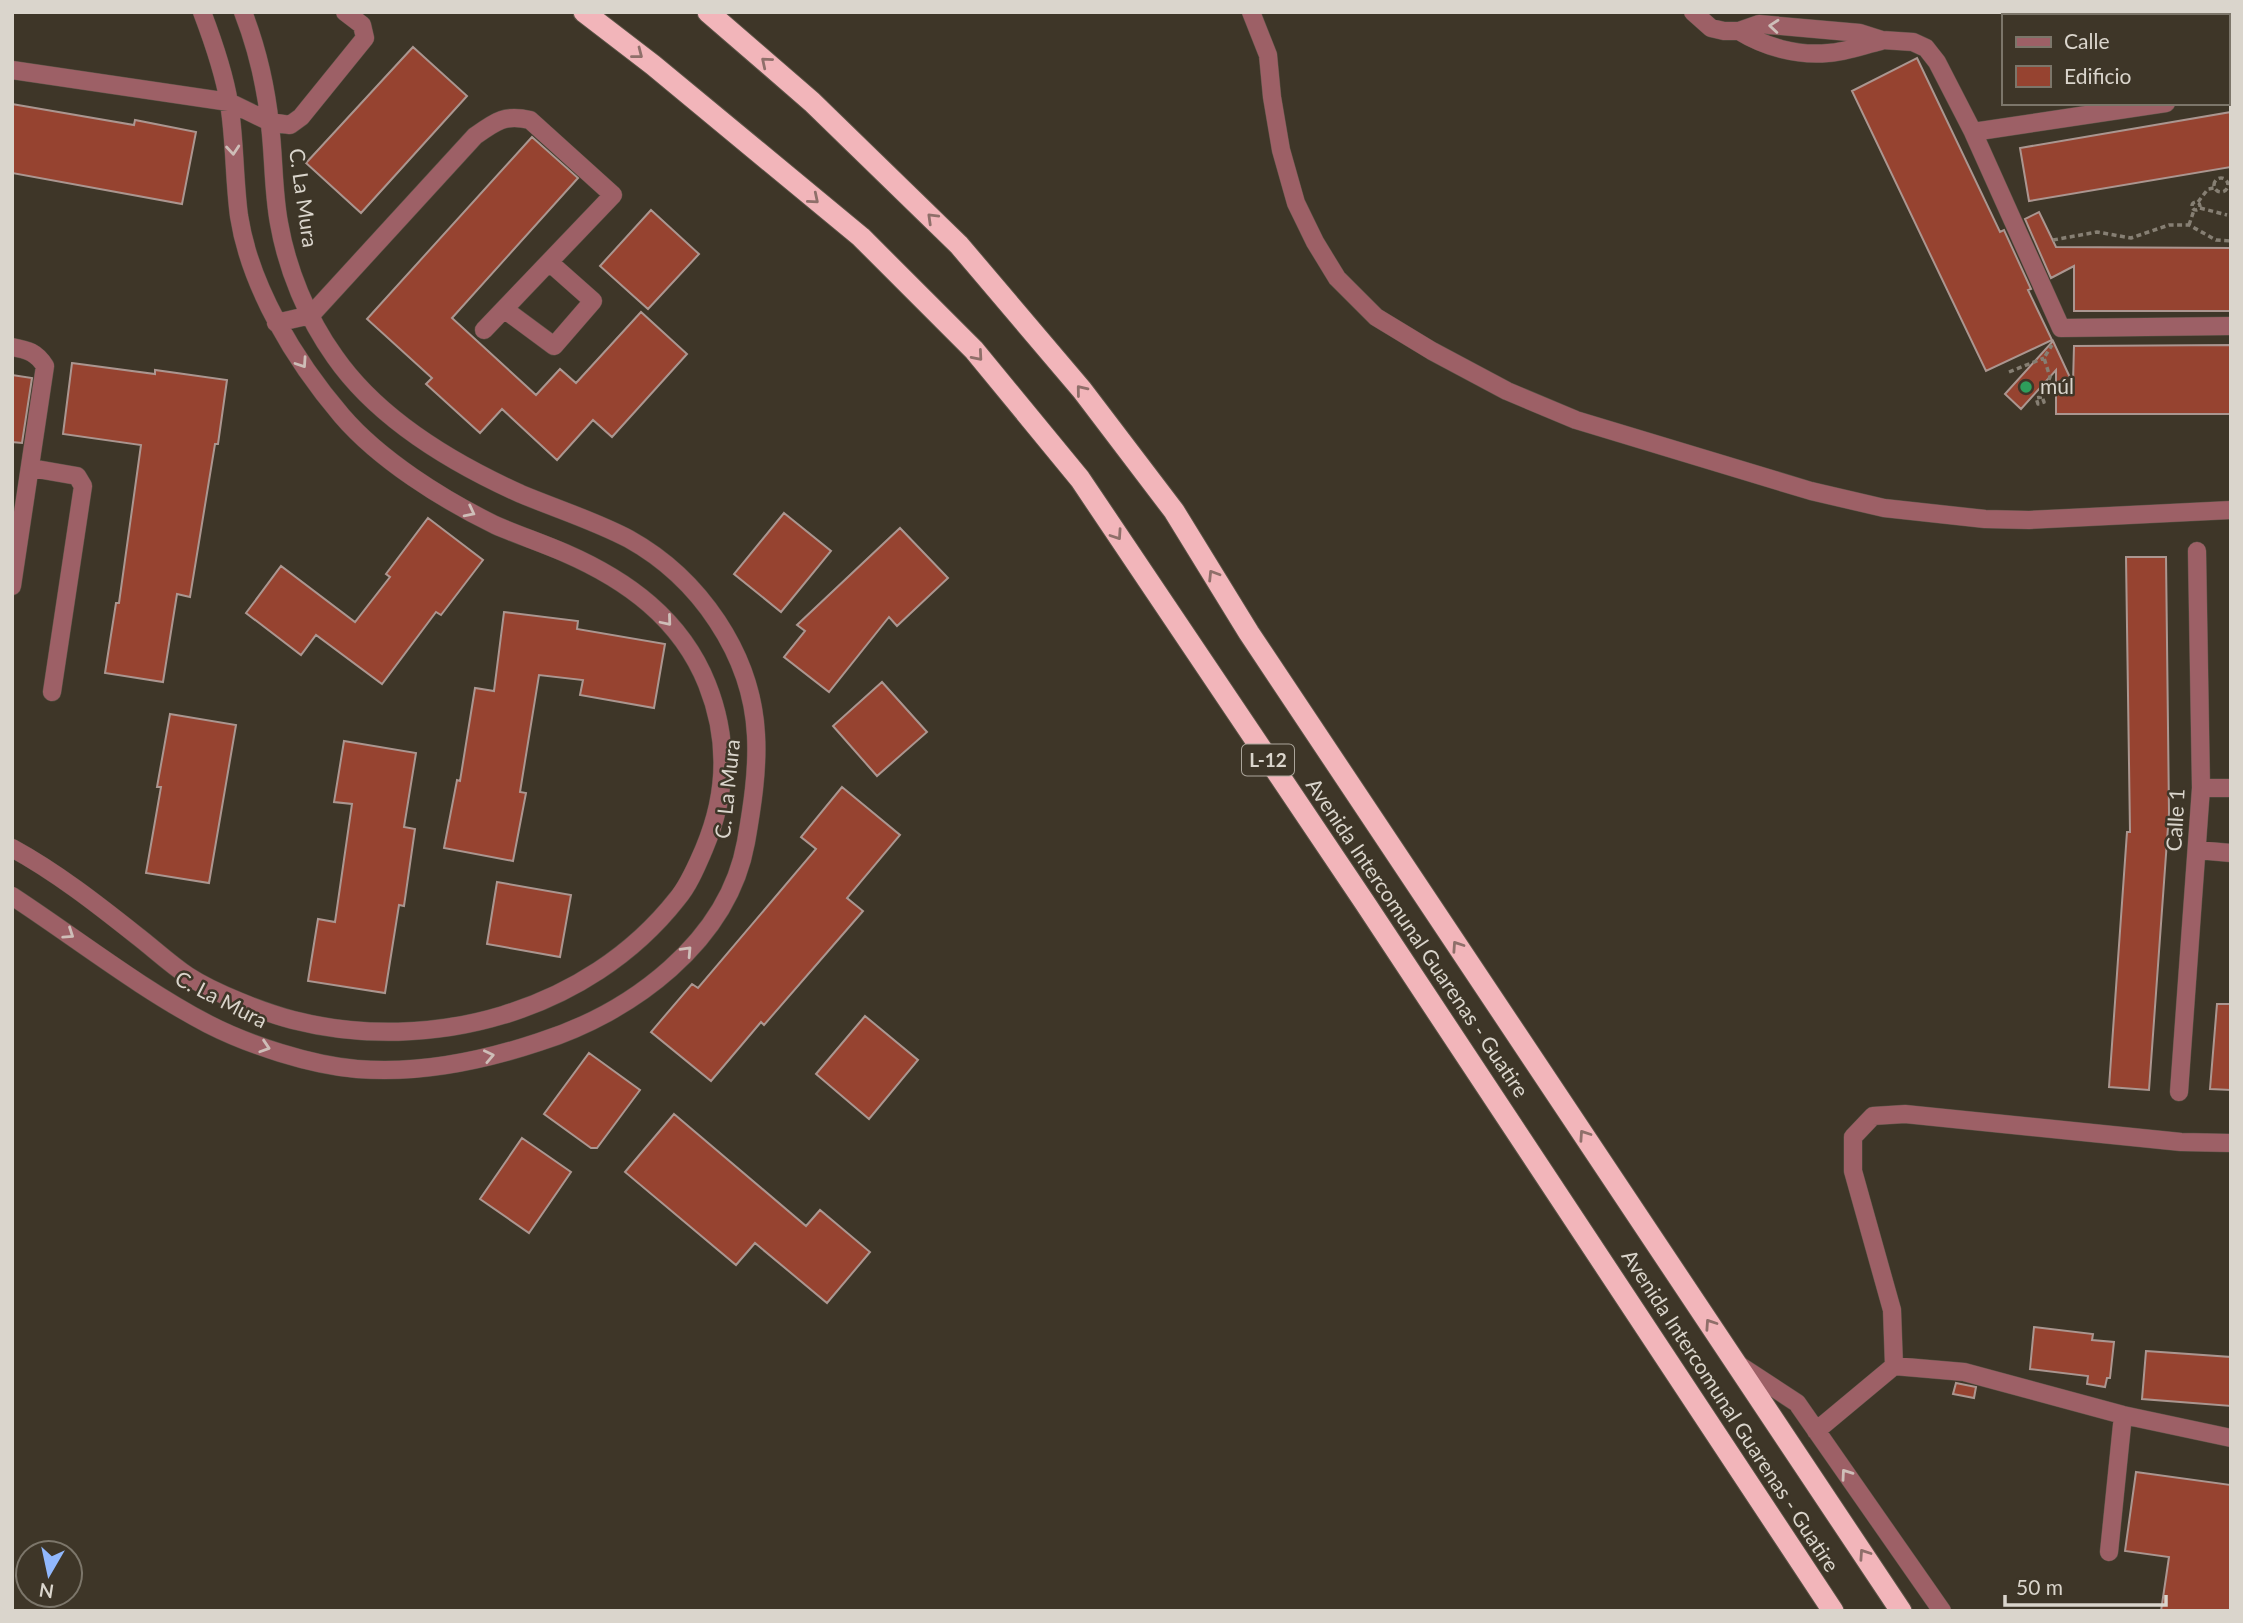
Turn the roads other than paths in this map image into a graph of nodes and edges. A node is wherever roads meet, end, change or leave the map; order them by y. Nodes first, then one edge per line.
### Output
1 (202, 12) edge
2 (243, 12) edge
3 (345, 12) edge
4 (584, 12) edge
5 (708, 12) edge
6 (1251, 12) edge
7 (1693, 12) edge
8 (12, 70) edge
9 (229, 102) junction
10 (2153, 105) edge
11 (270, 122) junction
12 (1973, 132) junction
13 (549, 262) junction
14 (504, 309) junction
15 (310, 315) junction
16 (276, 323) junction
17 (2231, 326) edge
18 (485, 330) dead end
19 (12, 347) edge
20 (30, 468) junction
21 (20, 491) edge
22 (2231, 510) edge
23 (2197, 551) dead end
24 (12, 586) edge
25 (52, 692) dead end
26 (2201, 788) junction
27 (2231, 788) edge
28 (12, 848) edge
29 (2197, 850) junction
30 (2231, 853) edge
31 (12, 896) edge
32 (2179, 1091) dead end
33 (2231, 1143) edge
34 (1736, 1363) junction
35 (1894, 1366) junction
36 (2123, 1415) junction
37 (1816, 1431) junction
38 (2231, 1438) edge
39 (2109, 1552) dead end
40 (1833, 1611) edge
41 (1901, 1611) edge
42 (1942, 1611) edge

1 - 9 street
2 - 11 street, C. La Mura
3 - 11 street
4 -> 40 highway, Avenida Intercomunal Guarenas - Guatire / L-12
34 -> 5 highway, Avenida Intercomunal Guarenas - Guatire / L-12
6 - 22 street
7 - 12 street
8 - 9 street
9 - 11 street
9 -> 16 street
10 - 12 street
11 - 15 street, C. La Mura
12 - 17 street
13 - 14 street
13 - 14 street
13 - 15 street
14 - 18 street
15 - 16 street
31 -> 15 street, C. La Mura
16 -> 28 street
19 - 20 street
20 - 21 street
20 - 25 street
21 - 24 street
23 - 26 street, Calle 1
26 - 27 street
26 - 29 street, Calle 1
29 - 30 street
29 - 32 street, Calle 1
33 - 35 street
34 - 37 street, Avenida Intercomunal Guarenas - Guatire / L-12
41 -> 34 highway, Avenida Intercomunal Guarenas - Guatire / L-12
35 - 36 street
35 - 37 street
36 - 38 street
36 - 39 street
42 -> 37 street, Avenida Intercomunal Guarenas - Guatire / L-12

